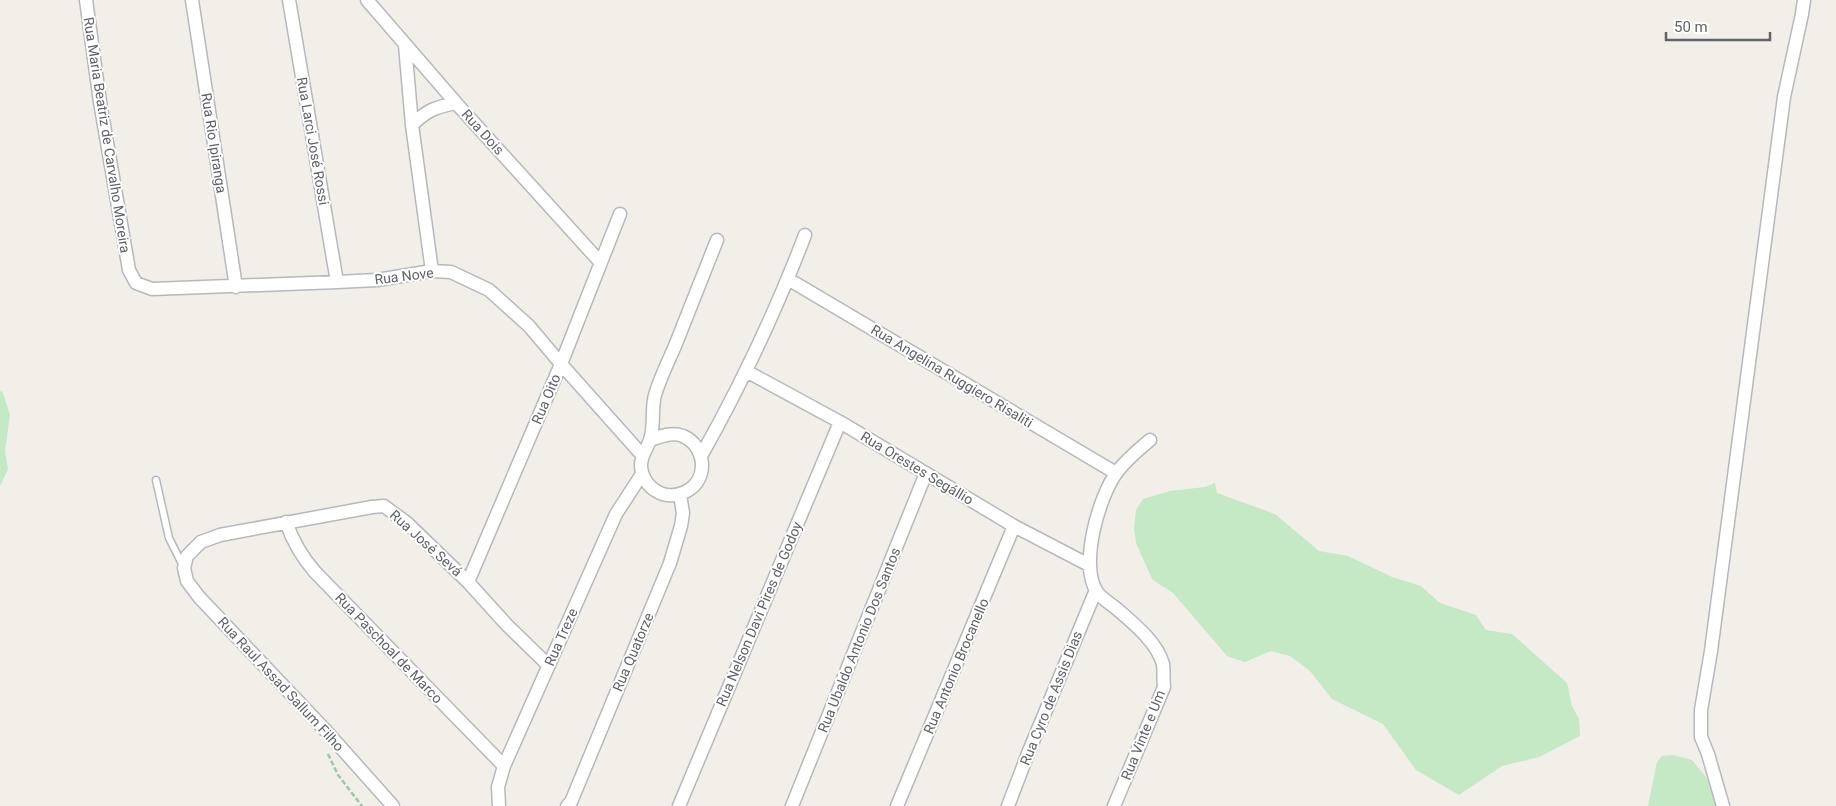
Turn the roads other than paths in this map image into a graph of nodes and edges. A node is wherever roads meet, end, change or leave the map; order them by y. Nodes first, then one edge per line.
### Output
1 (86, 0) edge
2 (192, 0) edge
3 (289, 0) edge
4 (366, 0) edge
5 (1804, 0) edge
6 (405, 45) junction
7 (456, 103) junction
8 (412, 125) junction
9 (620, 214) dead end
10 (805, 235) dead end
11 (717, 240) dead end
12 (601, 262) junction
13 (129, 270) joint
14 (432, 271) junction
15 (788, 279) junction
16 (337, 282) junction
17 (236, 287) junction
18 (561, 364) junction
19 (746, 371) junction
20 (840, 422) junction
21 (650, 440) junction
22 (1150, 440) dead end
23 (642, 454) junction
24 (701, 456) junction
25 (926, 473) junction
26 (1116, 473) junction
27 (642, 474) junction
28 (156, 480) dead end
29 (680, 494) junction
30 (286, 522) junction
31 (1014, 526) junction
32 (186, 562) junction
33 (1089, 565) junction
34 (468, 582) junction
35 (1096, 590) junction
36 (548, 665) junction
37 (504, 766) junction
38 (571, 805) edge
39 (393, 806) edge
40 (499, 806) edge
41 (679, 806) edge
42 (792, 806) edge
43 (897, 806) edge
44 (1008, 806) edge
45 (1114, 806) edge
46 (1723, 806) edge

1 - 13 street, Rua Maria Beatriz de Carvalho Moreira
2 - 17 street, Rua Rio Ipiranga
3 - 16 street, Rua Larci José Rossi
4 - 6 street, Rua Dois
5 - 46 street
6 - 7 street, Rua Dois
6 - 8 street
7 - 8 street
7 - 12 street, Rua Dois
8 - 14 street
9 - 12 street, Rua Oito
10 - 15 street
11 - 21 street
12 - 18 street, Rua Oito
13 - 17 street, Rua Nove
14 - 16 street, Rua Nove
14 - 18 street, Rua Nove
15 - 19 street
15 - 26 street, Rua Angelina Ruggiero Risaliti
16 - 17 street, Rua Nove
18 - 23 street, Rua Nove
18 - 34 street, Rua Oito
19 - 20 street, Rua Orestes Segállio
19 - 24 street
20 - 25 street, Rua Orestes Segállio
20 - 41 street, Rua Nelson Davi Pires de Godoy
21 - 23 street
21 - 24 street
22 - 26 street
23 - 27 street
24 - 29 street
25 - 31 street, Rua Orestes Segállio
25 - 42 street, Rua Ubaldo Antonio Dos Santos
26 - 33 street
27 - 29 street
27 - 36 street, Rua Treze
28 - 32 lane
29 - 38 street, Rua Quatorze
30 - 32 street, Rua José Sevá
30 - 34 street, Rua José Sevá
30 - 37 street, Rua Paschoal de Marco
31 - 33 street, Rua Orestes Segállio
31 - 43 street, Rua Antonio Brocanello
32 - 39 street, Rua Raul Assad Sallum Filho
33 - 35 street
34 - 36 street, Rua José Sevá
35 - 44 street, Rua Cyro de Assis Dias
35 - 45 street, Rua Vinte e Um
36 - 37 street, Rua Treze
37 - 40 street, Rua Treze

